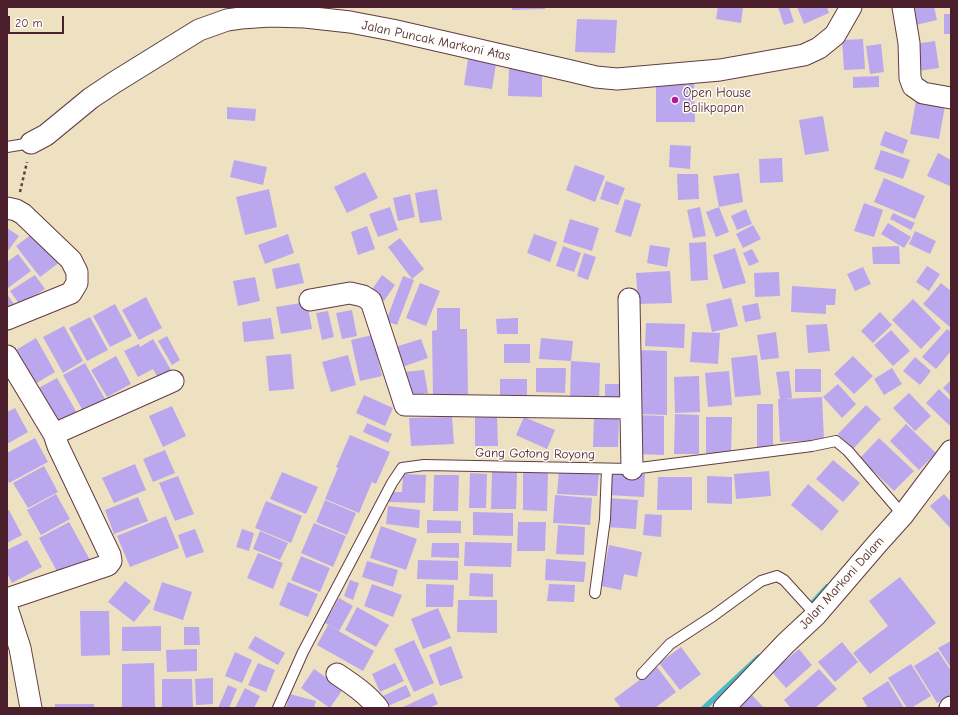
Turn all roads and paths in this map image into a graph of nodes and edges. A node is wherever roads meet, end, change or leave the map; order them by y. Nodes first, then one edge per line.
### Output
1 (852, 7) edge
2 (903, 7) edge
3 (951, 98) edge
4 (31, 143) junction
5 (7, 147) edge
6 (12, 209) edge
7 (629, 299) dead end
8 (310, 300) dead end
9 (7, 319) edge
10 (7, 356) edge
11 (173, 381) dead end
12 (630, 408) junction
13 (54, 434) junction
14 (951, 451) edge
15 (607, 469) junction
16 (632, 469) junction
17 (903, 515) junction
18 (595, 593) dead end
19 (7, 599) edge
20 (7, 608) edge
21 (816, 614) junction
22 (337, 674) dead end
23 (642, 674) dead end
24 (31, 708) edge
25 (278, 708) edge
26 (378, 708) edge
27 (724, 708) edge

1 - 4 street, Jalan Puncak Markoni Atas
2 - 3 street
4 - 5 lane
4 - 6 path
6 - 9 street
7 - 12 street
8 - 12 street
10 - 13 street
11 - 13 street
12 - 16 street
13 - 19 street
14 - 17 street, Jalan Markoni Dalam
15 - 16 lane, Gang Gotong Royong
15 - 18 lane
15 - 25 lane, Gang Gotong Royong
16 - 17 lane, Gang Gotong Royong
17 - 21 street, Jalan Markoni Dalam
20 - 24 street
21 - 23 lane
21 - 27 street, Jalan Markoni Dalam
22 - 26 street

